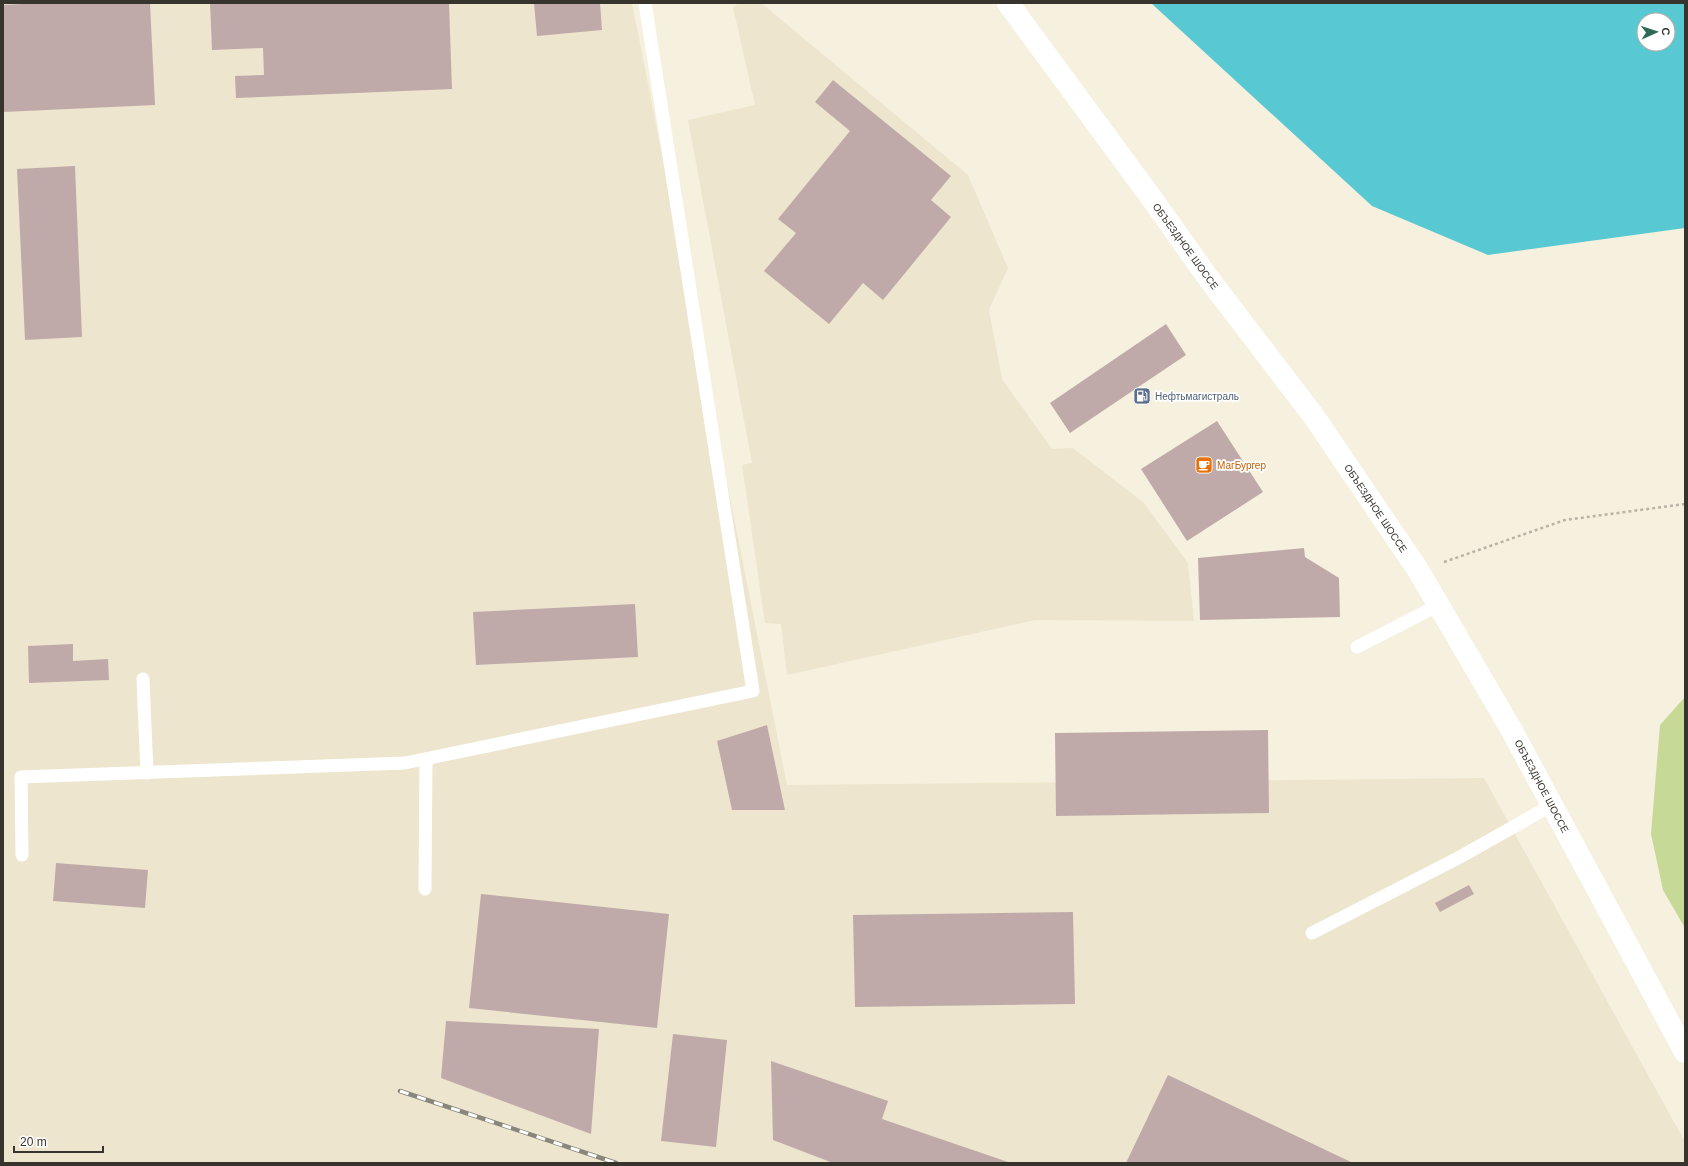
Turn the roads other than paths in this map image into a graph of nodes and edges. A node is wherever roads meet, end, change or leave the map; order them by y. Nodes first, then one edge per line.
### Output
1 (645, 3) edge
2 (1008, 3) edge
3 (1439, 605) junction
4 (1357, 647) dead end
5 (143, 678) dead end
6 (426, 759) junction
7 (147, 773) junction
8 (1552, 805) junction
9 (22, 855) dead end
10 (425, 889) dead end
11 (1312, 933) dead end
12 (1685, 1052) edge

1 - 6 lane
2 - 3 main road, ОБЪЕЗДНОЕ ШОССЕ
3 - 4 lane
3 - 8 main road, ОБЪЕЗДНОЕ ШОССЕ
5 - 7 lane
6 - 7 lane
6 - 10 lane
7 - 9 lane
8 - 11 lane
8 - 12 main road, ОБЪЕЗДНОЕ ШОССЕ

